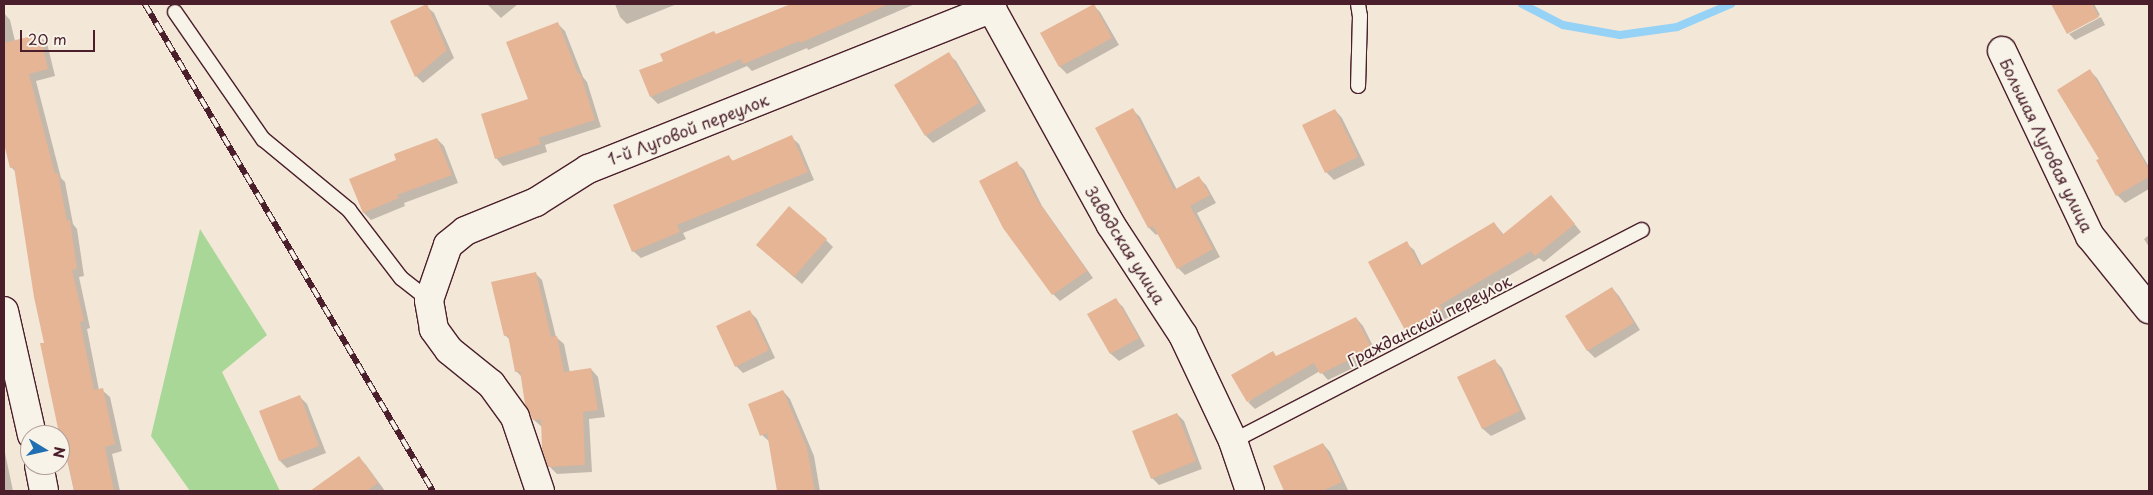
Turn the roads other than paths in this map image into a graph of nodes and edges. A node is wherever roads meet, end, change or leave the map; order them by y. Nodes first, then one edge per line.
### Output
1 (1358, 4) edge
2 (994, 5) edge
3 (175, 12) dead end
4 (2002, 51) dead end
5 (1358, 86) dead end
6 (1642, 230) dead end
7 (429, 300) junction
8 (2149, 309) edge
9 (4, 311) edge
10 (30, 425) edge
11 (1232, 441) junction
12 (41, 475) edge
13 (44, 491) edge
14 (540, 491) edge
15 (1250, 491) edge

1 - 5 lane
2 - 7 street, 1-й Луговой переулок
2 - 11 street, Заводская улица
3 - 7 lane
4 - 8 street, Большая Луговая улица
6 - 11 lane, Гражданский переулок
7 - 14 street
9 - 10 street
11 - 15 street, Заводская улица
12 - 13 street

